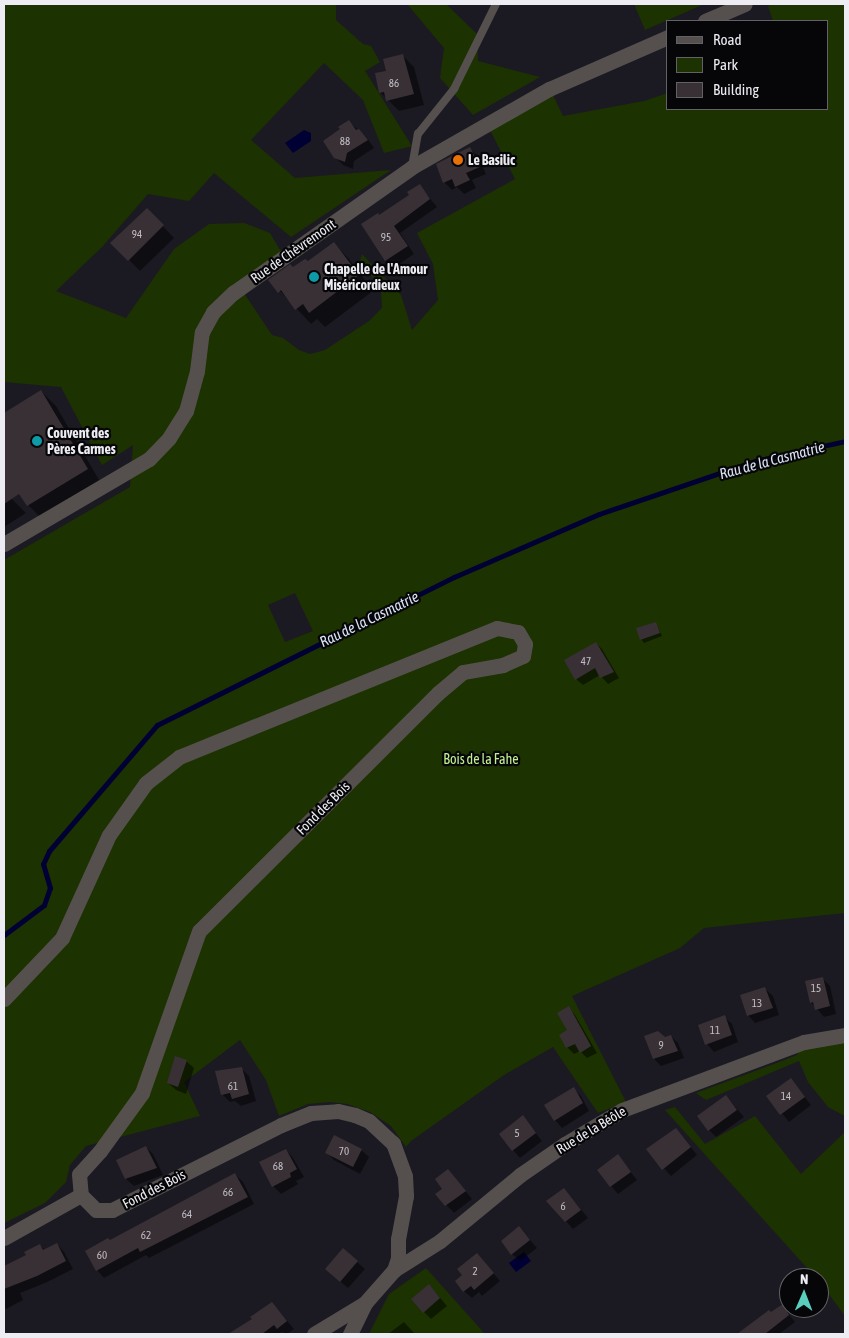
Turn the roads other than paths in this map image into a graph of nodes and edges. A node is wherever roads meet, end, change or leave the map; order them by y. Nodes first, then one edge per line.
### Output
1 (496, 4) edge
2 (745, 4) edge
3 (707, 20) edge
4 (666, 38) edge
5 (412, 167) junction
6 (4, 544) edge
7 (4, 998) edge
8 (845, 1035) edge
9 (81, 1195) junction
10 (4, 1238) edge
11 (394, 1270) junction
12 (365, 1303) junction
13 (314, 1334) edge
14 (350, 1334) edge

1 - 5 lane
2 - 3 street
4 - 5 street, Rue de Chèvremont
5 - 6 street, Rue de Chèvremont
7 - 9 street, Fond des Bois
8 - 11 street, Rue de la Béôle
9 - 10 street
9 - 11 street, Fond des Bois
11 - 12 street, Rue de la Béôle
12 - 13 street
12 - 14 street

